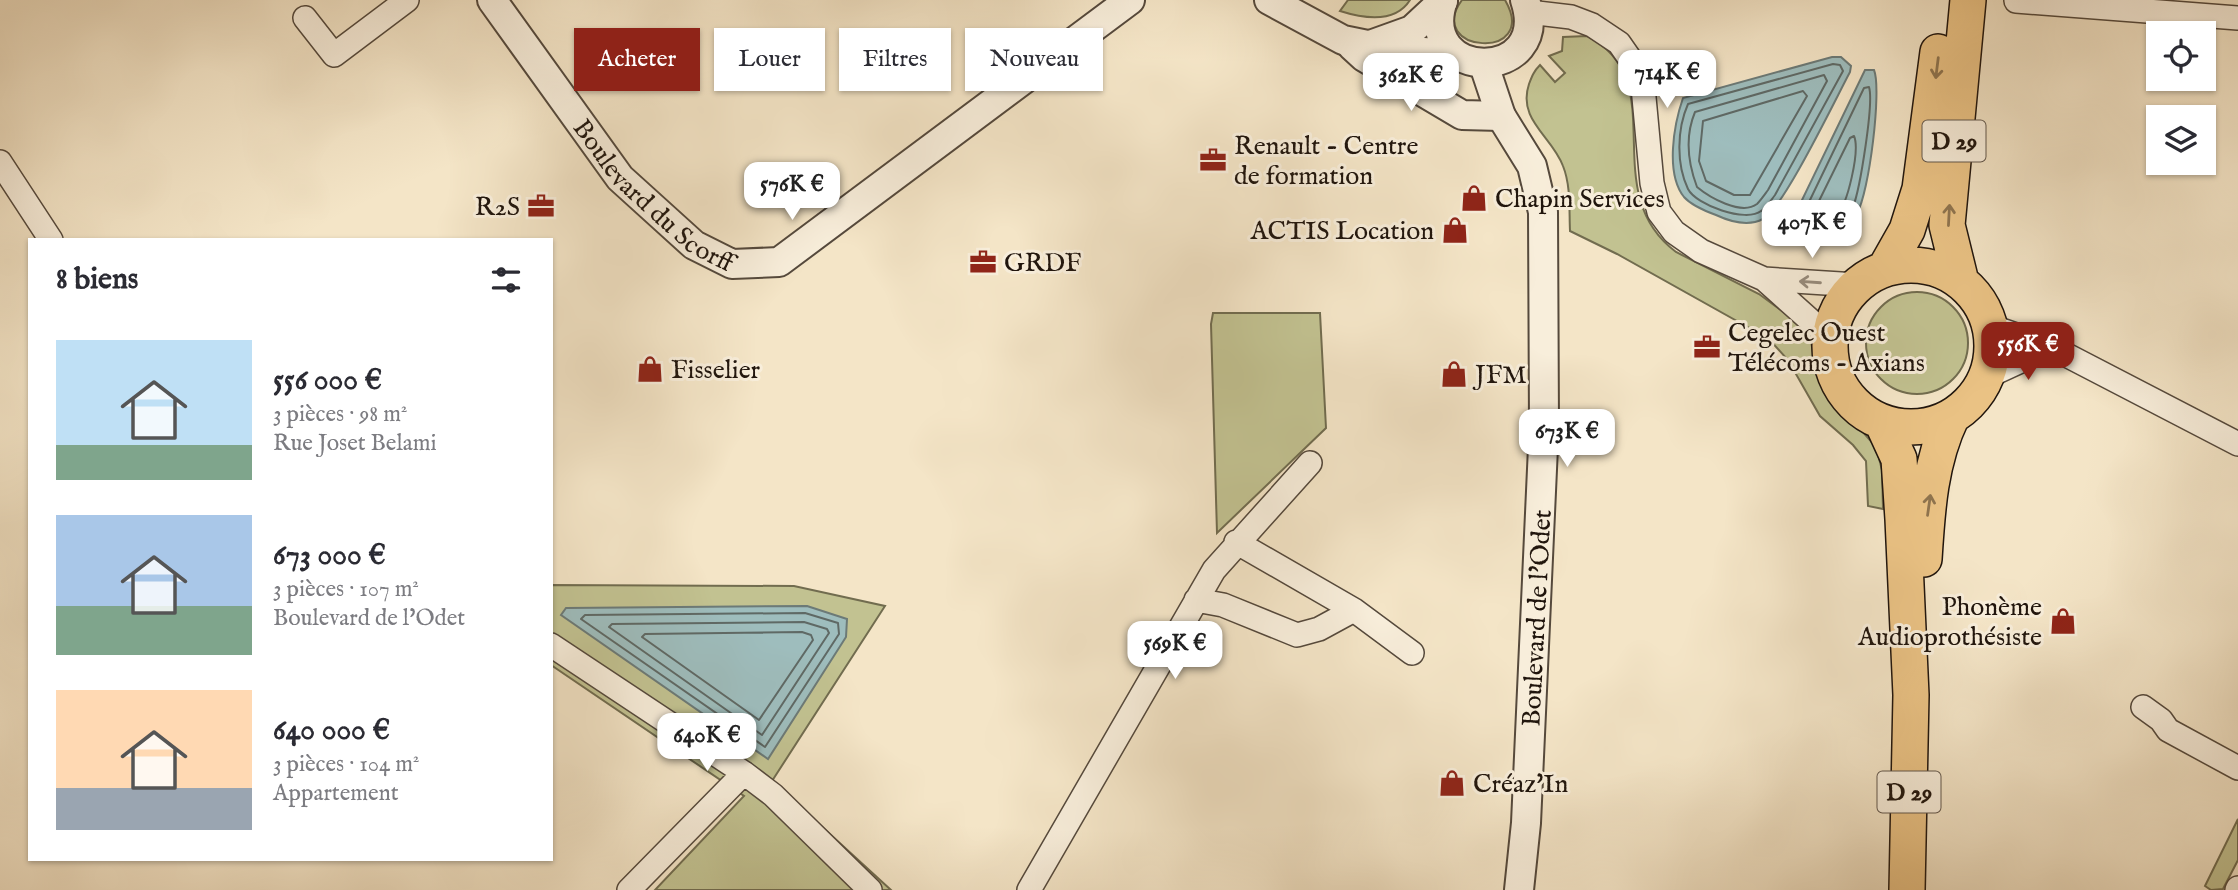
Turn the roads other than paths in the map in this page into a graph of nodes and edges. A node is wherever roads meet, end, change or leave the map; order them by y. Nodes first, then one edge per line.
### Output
1 (407, 0) edge
2 (492, 0) edge
3 (1129, 0) edge
4 (1269, 0) edge
5 (1443, 0) edge
6 (1944, 0) edge
7 (1968, 0) edge
8 (2016, 1) edge
9 (1527, 6) edge
10 (305, 18) dead end
11 (2238, 19) edge
12 (1359, 43) junction
13 (1455, 54) junction
14 (1484, 65) junction
15 (1501, 116) junction
16 (0, 162) edge
17 (50, 238) edge
18 (1871, 277) junction
19 (1764, 279) junction
20 (1961, 282) junction
21 (1990, 326) junction
22 (1830, 338) junction
23 (2051, 347) junction
24 (1986, 377) junction
25 (1952, 416) junction
26 (1882, 422) junction
27 (2238, 444) edge
28 (1310, 463) dead end
29 (1236, 542) junction
30 (1196, 600) junction
31 (1354, 610) junction
32 (553, 646) edge
33 (1412, 653) dead end
34 (1911, 695) junction
35 (2143, 707) dead end
36 (2238, 768) edge
37 (744, 773) junction
38 (629, 890) edge
39 (870, 890) edge
40 (1029, 890) edge
41 (1519, 890) edge
42 (1907, 890) edge

1 - 10 street
2 - 3 street, Boulevard du Scorff
4 - 12 street
5 - 12 street
5 - 13 street
6 -> 18 main road, D 29
20 -> 7 main road, D 29
8 - 11 street
9 - 14 street
9 - 19 street
12 - 13 street
12 - 15 street
13 - 14 street
14 - 15 street, Boulevard de l'Odet
15 - 41 street, Boulevard de l'Odet
16 - 17 street
18 -> 19 street
18 - 20 main road
18 - 22 main road
19 - 22 street
20 - 21 main road
21 - 23 street
21 - 24 main road
22 - 26 main road
23 - 24 street
23 - 27 street
24 - 25 main road
25 - 26 main road
34 -> 25 main road, D 29
26 - 34 main road, D 29
28 - 29 street
29 - 30 street
29 - 31 street
30 - 31 street
30 - 40 street
31 - 33 street
32 - 37 street
34 - 42 main road, D 29
35 - 36 street
37 - 38 street
37 - 39 street

